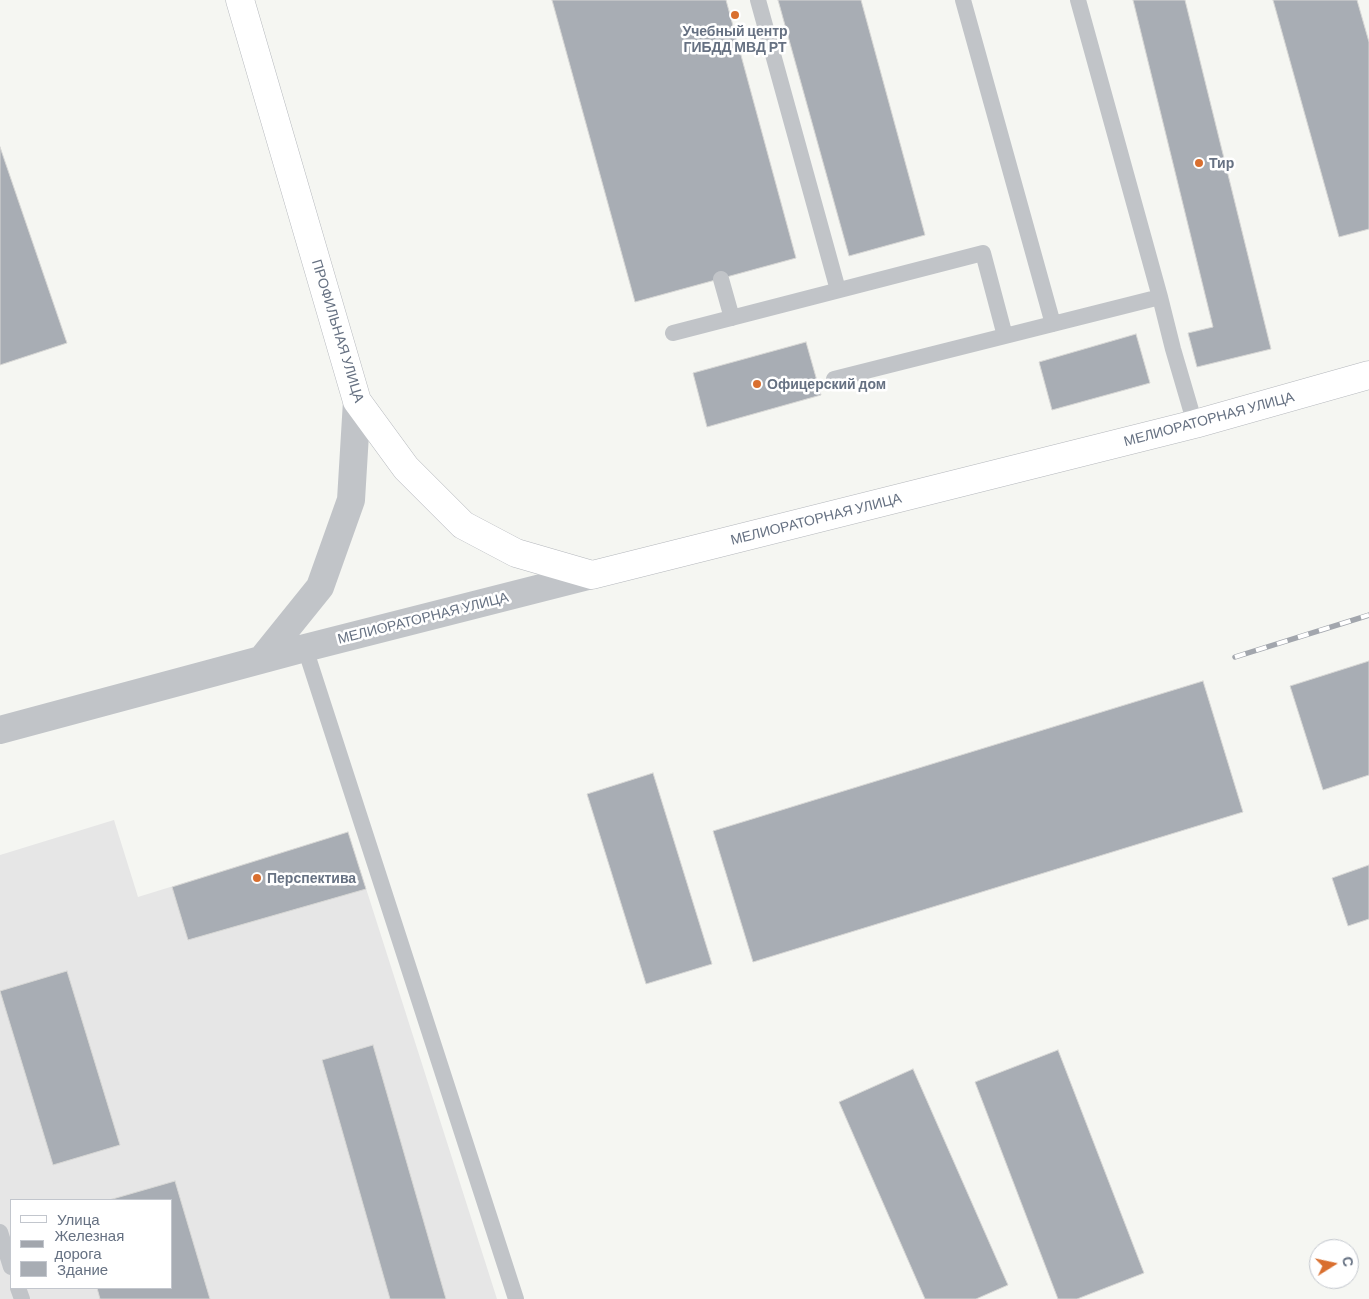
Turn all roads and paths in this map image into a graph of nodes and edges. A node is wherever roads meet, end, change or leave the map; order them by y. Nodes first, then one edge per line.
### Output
1 (240, 0) edge
2 (758, 0) edge
3 (963, 0) edge
4 (1078, 0) edge
5 (721, 279) dead end
6 (838, 290) junction
7 (1160, 297) junction
8 (732, 318) junction
9 (1053, 324) junction
10 (673, 333) dead end
11 (1005, 336) junction
12 (1369, 374) edge
13 (834, 380) dead end
14 (357, 401) junction
15 (1195, 424) junction
16 (592, 575) junction
17 (304, 648) junction
18 (262, 659) junction
19 (0, 730) edge
20 (0, 1232) edge
21 (10, 1264) edge
22 (516, 1299) edge

1 - 14 street, ПРОФИЛЬНАЯ УЛИЦА
2 - 6 lane
3 - 9 lane
4 - 7 lane
5 - 8 lane
6 - 8 lane
6 - 11 lane
7 - 9 lane
7 - 15 lane
8 - 10 lane
9 - 11 lane
11 - 13 lane
12 - 15 street, МЕЛИОРАТОРНАЯ УЛИЦА
14 - 16 street, ПРОФИЛЬНАЯ УЛИЦА
14 - 18 street
15 - 16 street, МЕЛИОРАТОРНАЯ УЛИЦА
16 - 17 street, МЕЛИОРАТОРНАЯ УЛИЦА
17 - 18 street, МЕЛИОРАТОРНАЯ УЛИЦА
17 - 22 lane
18 - 19 street, МЕЛИОРАТОРНАЯ УЛИЦА
20 - 21 lane

